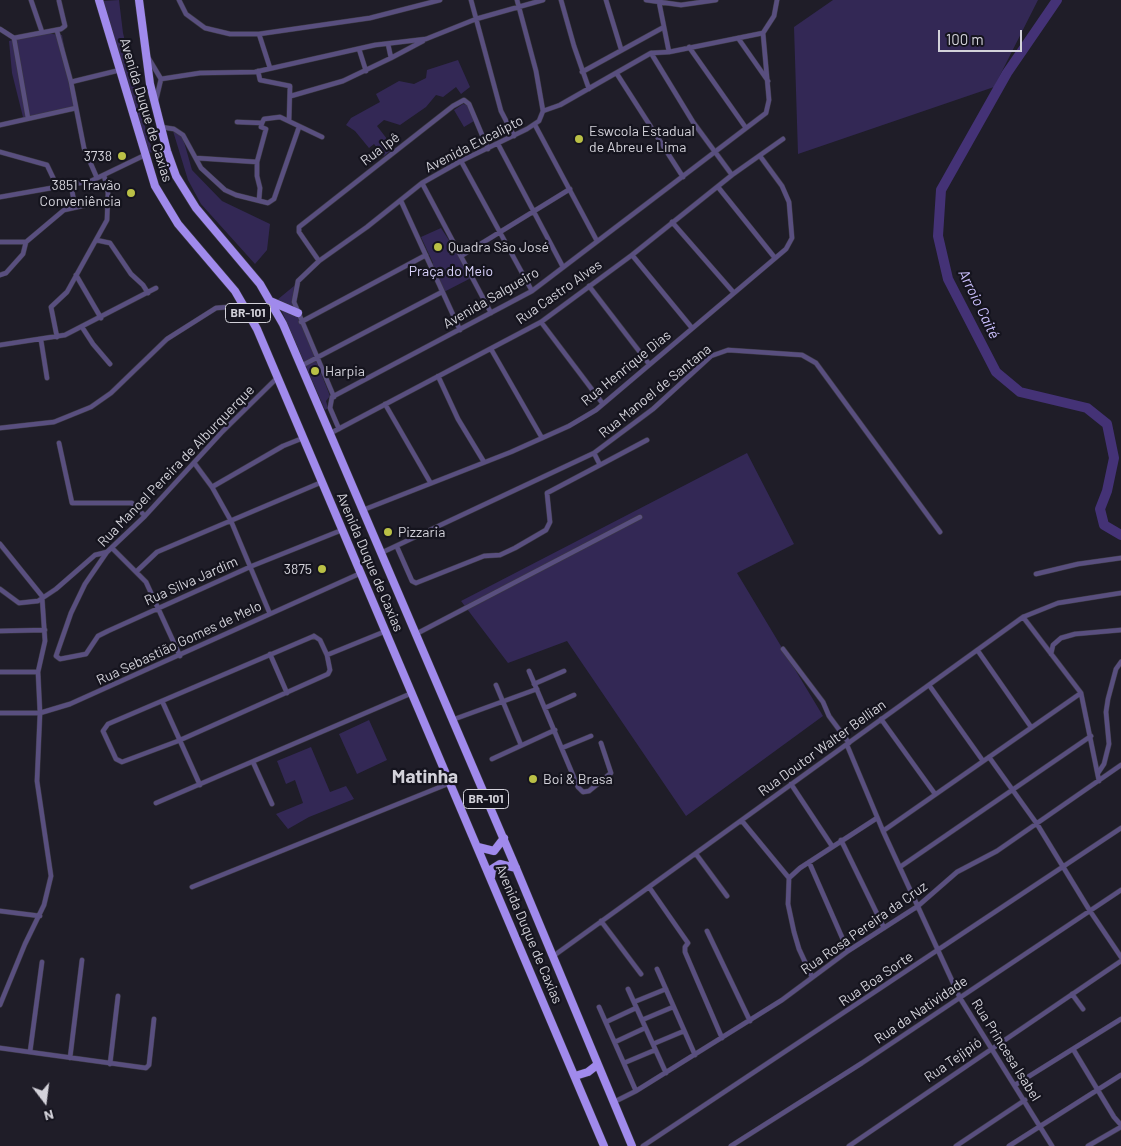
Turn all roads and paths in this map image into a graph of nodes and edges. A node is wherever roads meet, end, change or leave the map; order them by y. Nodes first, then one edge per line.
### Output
1 (31, 0) edge
2 (179, 0) edge
3 (440, 0) edge
4 (471, 0) edge
5 (516, 0) edge
6 (543, 0) edge
7 (561, 0) edge
8 (606, 0) edge
9 (646, 0) edge
10 (716, 0) edge
11 (777, 0) edge
12 (59, 1) edge
13 (138, 1) edge
14 (101, 2) edge
15 (659, 2) junction
16 (519, 6) junction
17 (476, 19) junction
18 (664, 27) junction
19 (0, 30) edge
20 (57, 31) junction
21 (42, 32) junction
22 (763, 33) junction
23 (259, 34) junction
24 (14, 38) junction
25 (738, 38) junction
26 (426, 39) junction
27 (388, 44) junction
28 (689, 47) junction
29 (359, 49) junction
30 (622, 50) junction
31 (669, 52) junction
32 (145, 53) junction
33 (651, 53) junction
34 (391, 58) junction
35 (270, 68) junction
36 (120, 70) junction
37 (366, 71) junction
38 (258, 72) junction
39 (582, 72) junction
40 (617, 74) junction
41 (161, 79) junction
42 (71, 82) junction
43 (768, 82) junction
44 (588, 89) junction
45 (291, 96) junction
46 (155, 104) junction
47 (76, 108) junction
48 (543, 111) junction
49 (28, 118) junction
50 (289, 121) junction
51 (237, 122) dead end
52 (262, 123) junction
53 (0, 124) edge
54 (536, 125) junction
55 (160, 127) junction
56 (298, 127) junction
57 (746, 128) junction
58 (514, 136) junction
59 (322, 137) dead end
60 (783, 139) dead end
61 (498, 144) junction
62 (488, 149) junction
63 (715, 151) junction
64 (0, 152) edge
65 (145, 155) junction
66 (760, 156) junction
67 (196, 158) junction
68 (461, 161) junction
69 (257, 162) junction
70 (104, 175) junction
71 (732, 175) junction
72 (683, 177) junction
73 (96, 178) junction
74 (422, 183) junction
75 (72, 185) junction
76 (718, 187) junction
77 (58, 188) junction
78 (570, 189) junction
79 (0, 197) edge
80 (109, 200) junction
81 (259, 200) junction
82 (401, 201) junction
83 (75, 207) junction
84 (533, 211) junction
85 (672, 222) junction
86 (498, 232) junction
87 (96, 240) junction
88 (597, 241) junction
89 (0, 242) edge
90 (26, 242) junction
91 (426, 255) junction
92 (632, 255) junction
93 (461, 256) junction
94 (775, 258) junction
95 (319, 261) junction
96 (563, 267) junction
97 (0, 275) edge
98 (76, 275) junction
99 (589, 286) junction
100 (156, 288) dead end
101 (532, 291) junction
102 (442, 292) junction
103 (148, 293) junction
104 (734, 293) junction
105 (270, 301) junction
106 (298, 313) junction
107 (491, 313) junction
108 (251, 317) junction
109 (101, 318) junction
110 (301, 322) junction
111 (541, 322) junction
112 (82, 328) junction
113 (692, 328) junction
114 (460, 330) junction
115 (56, 337) junction
116 (41, 340) junction
117 (0, 345) edge
118 (491, 348) junction
119 (316, 358) junction
120 (110, 364) dead end
121 (649, 364) junction
122 (301, 366) junction
123 (438, 376) junction
124 (278, 377) junction
125 (47, 378) dead end
126 (334, 397) junction
127 (385, 404) junction
128 (603, 404) junction
129 (0, 428) edge
130 (339, 429) junction
131 (329, 434) junction
132 (303, 438) junction
133 (542, 438) junction
134 (647, 440) dead end
135 (59, 443) dead end
136 (594, 453) junction
137 (484, 462) junction
138 (195, 464) junction
139 (600, 465) junction
140 (322, 482) junction
141 (430, 482) junction
142 (212, 487) junction
143 (362, 510) junction
144 (145, 516) junction
145 (640, 518) dead end
146 (231, 521) junction
147 (342, 530) junction
148 (940, 532) dead end
149 (0, 544) edge
150 (397, 546) junction
151 (112, 548) junction
152 (107, 552) junction
153 (381, 553) junction
154 (1121, 558) edge
155 (252, 566) junction
156 (137, 571) junction
157 (361, 573) junction
158 (1036, 574) dead end
159 (0, 589) edge
160 (1121, 593) edge
161 (42, 599) junction
162 (157, 608) junction
163 (270, 614) junction
164 (1023, 617) junction
165 (45, 630) junction
166 (1121, 630) edge
167 (0, 631) edge
168 (386, 631) junction
169 (416, 634) junction
170 (783, 649) dead end
171 (978, 651) junction
172 (270, 654) junction
173 (1051, 654) junction
174 (326, 655) junction
175 (56, 656) joint
176 (180, 656) junction
177 (1121, 662) edge
178 (529, 671) dead end
179 (564, 671) dead end
180 (0, 672) edge
181 (38, 672) junction
182 (496, 685) dead end
183 (929, 685) junction
184 (536, 687) junction
185 (287, 693) junction
186 (413, 693) junction
187 (1081, 693) junction
188 (574, 695) dead end
189 (502, 700) junction
190 (163, 703) junction
191 (545, 708) junction
192 (0, 712) edge
193 (40, 713) junction
194 (881, 719) junction
195 (452, 720) junction
196 (1031, 727) junction
197 (555, 730) junction
198 (591, 736) dead end
199 (1091, 736) junction
200 (178, 741) junction
201 (601, 742) dead end
202 (848, 744) junction
203 (521, 745) junction
204 (562, 748) junction
205 (989, 757) junction
206 (492, 759) dead end
207 (984, 760) junction
208 (253, 762) junction
209 (1121, 765) edge
210 (1098, 773) junction
211 (1099, 781) junction
212 (451, 782) junction
213 (791, 784) junction
214 (200, 785) junction
215 (1014, 791) junction
216 (935, 794) junction
217 (156, 803) dead end
218 (272, 804) dead end
219 (877, 818) junction
220 (742, 821) junction
221 (1038, 824) junction
222 (1121, 828) edge
223 (883, 831) junction
224 (504, 838) junction
225 (841, 840) junction
226 (478, 846) junction
227 (832, 846) junction
228 (696, 854) junction
229 (809, 862) junction
230 (900, 867) junction
231 (1063, 867) junction
232 (516, 868) junction
233 (491, 877) junction
234 (790, 878) junction
235 (192, 887) dead end
236 (649, 887) junction
237 (1121, 890) edge
238 (727, 896) dead end
239 (918, 906) junction
240 (0, 911) edge
241 (1090, 911) junction
242 (40, 916) junction
243 (601, 921) junction
244 (884, 928) junction
245 (707, 931) dead end
246 (940, 950) junction
247 (848, 951) junction
248 (552, 957) junction
249 (1121, 957) edge
250 (82, 960) dead end
251 (1121, 961) edge
252 (42, 962) dead end
253 (657, 969) dead end
254 (641, 974) dead end
255 (812, 977) junction
256 (628, 989) dead end
257 (666, 989) junction
258 (1072, 994) junction
259 (118, 996) dead end
260 (960, 998) junction
261 (634, 1002) junction
262 (0, 1005) edge
263 (599, 1007) dead end
264 (673, 1007) junction
265 (636, 1008) junction
266 (1083, 1009) dead end
267 (154, 1019) dead end
268 (1121, 1019) edge
269 (642, 1020) junction
270 (750, 1021) junction
271 (606, 1022) junction
272 (646, 1028) junction
273 (684, 1031) junction
274 (722, 1038) junction
275 (615, 1042) junction
276 (652, 1044) junction
277 (0, 1048) edge
278 (991, 1048) junction
279 (1073, 1049) junction
280 (655, 1050) junction
281 (30, 1052) junction
282 (695, 1055) junction
283 (70, 1058) junction
284 (624, 1063) junction
285 (110, 1064) junction
286 (597, 1065) junction
287 (666, 1073) junction
288 (1121, 1075) edge
289 (575, 1076) junction
290 (1015, 1085) junction
291 (1098, 1090) junction
292 (636, 1091) junction
293 (1025, 1100) junction
294 (613, 1103) junction
295 (1040, 1126) junction
296 (1121, 1126) edge
297 (604, 1146) edge
298 (632, 1146) edge
299 (643, 1146) edge
300 (731, 1146) edge
301 (849, 1146) edge
302 (956, 1146) edge
303 (1009, 1146) edge
304 (1052, 1146) edge
305 (1088, 1146) edge

1 - 21 street
2 - 23 street
3 - 23 street
4 - 17 street
5 - 16 street
6 - 16 street
7 - 39 street
8 - 30 street
9 - 15 street
10 - 15 street
11 - 22 street
12 - 20 street
13 - 32 highway, Avenida Duque de Caxias / BR-101
14 - 36 highway, Avenida Duque de Caxias / BR-101
15 - 18 street
16 - 17 street
16 - 48 street
17 - 26 street
17 - 58 street
18 - 30 street
18 - 31 street
19 - 24 street
20 - 21 street
20 - 42 street
21 - 24 street
22 - 25 street
22 - 43 street
23 - 35 street
24 - 49 street
25 - 28 street
25 - 43 street
26 - 27 street
26 - 34 street
27 - 29 street
27 - 34 street
28 - 31 street
28 - 57 street
29 - 35 street
29 - 37 street
30 - 39 street
31 - 33 street
32 - 41 street
32 - 46 highway, Avenida Duque de Caxias / BR-101
33 - 40 street
33 - 63 street
34 - 37 street
35 - 38 street
36 - 42 street
36 - 65 highway, Avenida Duque de Caxias / BR-101
37 - 45 street
38 - 41 street
38 - 45 street
39 - 44 street
40 - 44 street
40 - 72 street
41 - 46 street
42 - 47 street
43 - 57 street, Avenida Salgueiro
44 - 48 street
45 - 50 street
46 - 55 highway, Avenida Duque de Caxias / BR-101
47 - 49 street
47 - 73 street
48 - 54 street, Avenida Eucalipto
49 - 53 street
50 - 52 street
50 - 56 street
51 - 52 street
52 - 69 street
54 - 58 street, Avenida Eucalipto
54 - 78 street
55 - 67 street
55 - 105 highway, Avenida Duque de Caxias / BR-101
56 - 59 street
56 - 81 street
57 - 63 street, Avenida Salgueiro
58 - 61 street, Avenida Eucalipto
60 - 66 street, Rua Castro Alves
61 - 62 street, Avenida Eucalipto
61 - 84 street
62 - 68 street, Avenida Eucalipto
62 - 95 street, Rua Ipê
63 - 71 street
63 - 72 street, Avenida Salgueiro
64 - 77 street
65 - 70 street
65 - 108 highway, Avenida Duque de Caxias / BR-101
66 - 71 street, Rua Castro Alves
66 - 94 street, Rua Henrique Dias
67 - 69 street
67 - 81 street
68 - 74 street, Avenida Eucalipto
68 - 86 street
69 - 81 street
70 - 73 street
70 - 80 street
71 - 76 street, Rua Castro Alves
72 - 88 street, Avenida Salgueiro
73 - 75 street
74 - 82 street, Avenida Eucalipto
74 - 93 street
75 - 77 street
75 - 83 street
76 - 85 street, Rua Castro Alves
76 - 94 street
77 - 79 street
78 - 84 street
78 - 88 street
80 - 83 street
80 - 87 street
82 - 91 street
82 - 95 street, Avenida Eucalipto
83 - 90 street
84 - 86 street
84 - 96 street
85 - 92 street, Rua Castro Alves
85 - 104 street
86 - 93 street
86 - 101 street
87 - 98 street
87 - 103 street
88 - 96 street, Avenida Salgueiro
89 - 90 street
90 - 97 street
91 - 102 street
91 - 110 street
92 - 99 street, Rua Castro Alves
92 - 113 street
93 - 107 street
94 - 104 street, Rua Henrique Dias
95 - 106 street, Avenida Eucalipto
96 - 101 street, Avenida Salgueiro
98 - 109 street
98 - 115 street
99 - 111 street, Rua Castro Alves
99 - 121 street
100 - 103 street
101 - 107 street, Avenida Salgueiro
102 - 114 street
102 - 119 street
103 - 109 street
104 - 113 street, Rua Henrique Dias
105 - 106 highway
105 - 122 highway, Avenida Duque de Caxias / BR-101
106 - 110 street, Avenida Eucalipto
107 - 114 street, Avenida Salgueiro
108 - 124 highway, Avenida Duque de Caxias / BR-101
108 - 129 street
109 - 112 street
110 - 119 street, Avenida Eucalipto
111 - 118 street, Rua Castro Alves
111 - 128 street
112 - 115 street
112 - 120 street
113 - 121 street, Rua Henrique Dias
114 - 126 street, Avenida Salgueiro
115 - 116 street
116 - 117 street
116 - 125 street
118 - 123 street, Rua Castro Alves
118 - 133 street
119 - 122 street
119 - 126 street, Avenida Eucalipto
121 - 128 street, Rua Henrique Dias
122 - 131 highway, Avenida Duque de Caxias / BR-101
123 - 127 street, Rua Castro Alves
123 - 137 street
124 - 132 highway, Avenida Duque de Caxias / BR-101
124 - 138 street, Rua Manoel Pereira de Alburquerque
126 - 130 street
127 - 130 street, Rua Castro Alves
127 - 141 street
128 - 133 street, Rua Henrique Dias
130 - 131 street, Rua Castro Alves
131 - 143 highway, Avenida Duque de Caxias / BR-101
132 - 140 highway, Avenida Duque de Caxias / BR-101
132 - 142 street
133 - 137 street, Rua Henrique Dias
134 - 139 street
135 - 144 street
136 - 139 street
136 - 148 street, Rua Manoel de Santana
136 - 150 street, Rua Manoel de Santana
137 - 141 street, Rua Henrique Dias
138 - 142 street
138 - 144 street, Rua Manoel Pereira de Alburquerque
139 - 150 street
140 - 146 street
140 - 147 highway, Avenida Duque de Caxias / BR-101
141 - 143 street, Rua Henrique Dias
142 - 146 street
143 - 153 highway, Avenida Duque de Caxias / BR-101
144 - 151 street, Rua Manoel Pereira de Alburquerque
145 - 169 street
146 - 155 street
146 - 156 street
147 - 155 street, Rua Silva Jardim
147 - 157 highway, Avenida Duque de Caxias / BR-101
149 - 161 street
150 - 153 street, Rua Manoel de Santana
151 - 152 street, Rua Manoel Pereira de Alburquerque
151 - 156 street
152 - 161 street
152 - 175 street, Rua Manoel Pereira de Alburquerque
153 - 169 highway, Avenida Duque de Caxias / BR-101
154 - 158 street
155 - 162 street, Rua Silva Jardim
155 - 163 street
156 - 162 street
157 - 163 street, Rua Sebastião Gomes de Melo
157 - 168 highway, Avenida Duque de Caxias / BR-101
159 - 161 street
160 - 164 street, Rua Doutor Walter Bellian
161 - 165 street
162 - 175 street, Rua Silva Jardim
162 - 176 street
163 - 176 street, Rua Sebastião Gomes de Melo
164 - 171 street, Rua Doutor Walter Bellian
164 - 173 street
165 - 167 street
165 - 181 street
166 - 173 street
168 - 174 street
168 - 186 highway, Avenida Duque de Caxias / BR-101
169 - 195 highway, Avenida Duque de Caxias / BR-101
170 - 202 street, Rua Princesa Isabel
171 - 183 street, Rua Doutor Walter Bellian
171 - 196 street
172 - 174 street
172 - 185 street
172 - 190 street
173 - 187 street
174 - 185 street
176 - 193 street, Rua Sebastião Gomes de Melo
177 - 210 street
178 - 184 street
179 - 184 street
180 - 181 street
181 - 193 street
182 - 189 street
183 - 194 street, Rua Doutor Walter Bellian
183 - 207 street
184 - 189 street
184 - 191 street
185 - 200 street
186 - 208 street
186 - 212 highway, Avenida Duque de Caxias / BR-101
187 - 196 street
187 - 199 street
188 - 191 street
189 - 195 street
189 - 203 street
190 - 200 street
190 - 200 street
191 - 197 street
192 - 193 street, Rua Sebastião Gomes de Melo
193 - 242 street
194 - 202 street, Rua Doutor Walter Bellian
194 - 216 street
195 - 224 highway, Avenida Duque de Caxias / BR-101
196 - 205 street
197 - 203 street
197 - 204 street
198 - 204 street
199 - 210 street
199 - 215 street
200 - 214 street
201 - 204 street
202 - 213 street, Rua Doutor Walter Bellian
202 - 219 street, Rua Princesa Isabel
203 - 206 street
205 - 207 street
205 - 215 street
207 - 216 street
208 - 214 street
208 - 218 street
209 - 211 street, Rua Rosa Pereira da Cruz
210 - 211 street
211 - 221 street, Rua Rosa Pereira da Cruz
212 - 226 highway, Avenida Duque de Caxias / BR-101
212 - 235 street
213 - 220 street, Rua Doutor Walter Bellian
213 - 227 street
214 - 217 street
215 - 221 street
215 - 230 street
216 - 223 street
219 - 223 street, Rua Princesa Isabel
219 - 225 street
220 - 228 street, Rua Doutor Walter Bellian
220 - 234 street
221 - 231 street
221 - 239 street, Rua Rosa Pereira da Cruz
222 - 231 street, Rua Boa Sorte
223 - 230 street, Rua Princesa Isabel
224 - 226 highway
224 - 232 highway, Avenida Duque de Caxias / BR-101
225 - 227 street
225 - 244 street
226 - 233 highway, Avenida Duque de Caxias / BR-101
227 - 229 street
228 - 236 street, Rua Doutor Walter Bellian
228 - 238 street
229 - 234 street
229 - 247 street
230 - 239 street, Rua Princesa Isabel
231 - 241 street
231 - 246 street, Rua Boa Sorte
232 - 233 highway
232 - 248 highway, Avenida Duque de Caxias / BR-101
233 - 289 highway, Avenida Duque de Caxias / BR-101
234 - 255 street
236 - 243 street, Rua Doutor Walter Bellian
236 - 274 street
237 - 241 street, Rua da Natividade
239 - 244 street, Rua Rosa Pereira da Cruz
239 - 246 street, Rua Princesa Isabel
240 - 242 street
241 - 249 street
241 - 260 street, Rua da Natividade
242 - 262 street
243 - 248 street, Rua Doutor Walter Bellian
243 - 254 street
244 - 247 street, Rua Rosa Pereira da Cruz
245 - 270 street
246 - 260 street, Rua Princesa Isabel
246 - 299 street, Rua Boa Sorte
247 - 255 street, Rua Rosa Pereira da Cruz
248 - 286 highway, Avenida Duque de Caxias / BR-101
250 - 283 street
251 - 258 street, Rua Tejipió
252 - 281 street
253 - 257 street
255 - 270 street, Rua Rosa Pereira da Cruz
256 - 261 street
257 - 261 street
257 - 264 street
258 - 266 street
258 - 278 street, Rua Tejipió
259 - 285 street
260 - 278 street, Rua Princesa Isabel
260 - 300 street, Rua da Natividade
261 - 265 street
263 - 271 street
264 - 269 street
264 - 273 street
265 - 269 street
265 - 271 street
267 - 285 street
268 - 279 street
269 - 272 street
270 - 274 street, Rua Rosa Pereira da Cruz
271 - 275 street
272 - 275 street
272 - 276 street
273 - 276 street
273 - 282 street
274 - 282 street, Rua Rosa Pereira da Cruz
275 - 284 street
276 - 280 street
277 - 281 street
278 - 290 street, Rua Princesa Isabel
278 - 301 street, Rua Tejipió
279 - 290 street
279 - 291 street
280 - 284 street
280 - 287 street
281 - 283 street
282 - 287 street, Rua Rosa Pereira da Cruz
283 - 285 street
284 - 292 street
286 - 289 highway
286 - 294 highway, Avenida Duque de Caxias / BR-101
287 - 292 street, Rua Rosa Pereira da Cruz
288 - 291 street
289 - 297 highway, Avenida Duque de Caxias / BR-101
290 - 293 street, Rua Princesa Isabel
291 - 295 street
291 - 296 street
292 - 294 street, Rua Rosa Pereira da Cruz
293 - 295 street, Rua Princesa Isabel
293 - 302 street
294 - 298 highway, Avenida Duque de Caxias / BR-101
295 - 303 street
295 - 304 street, Rua Princesa Isabel
296 - 305 street

